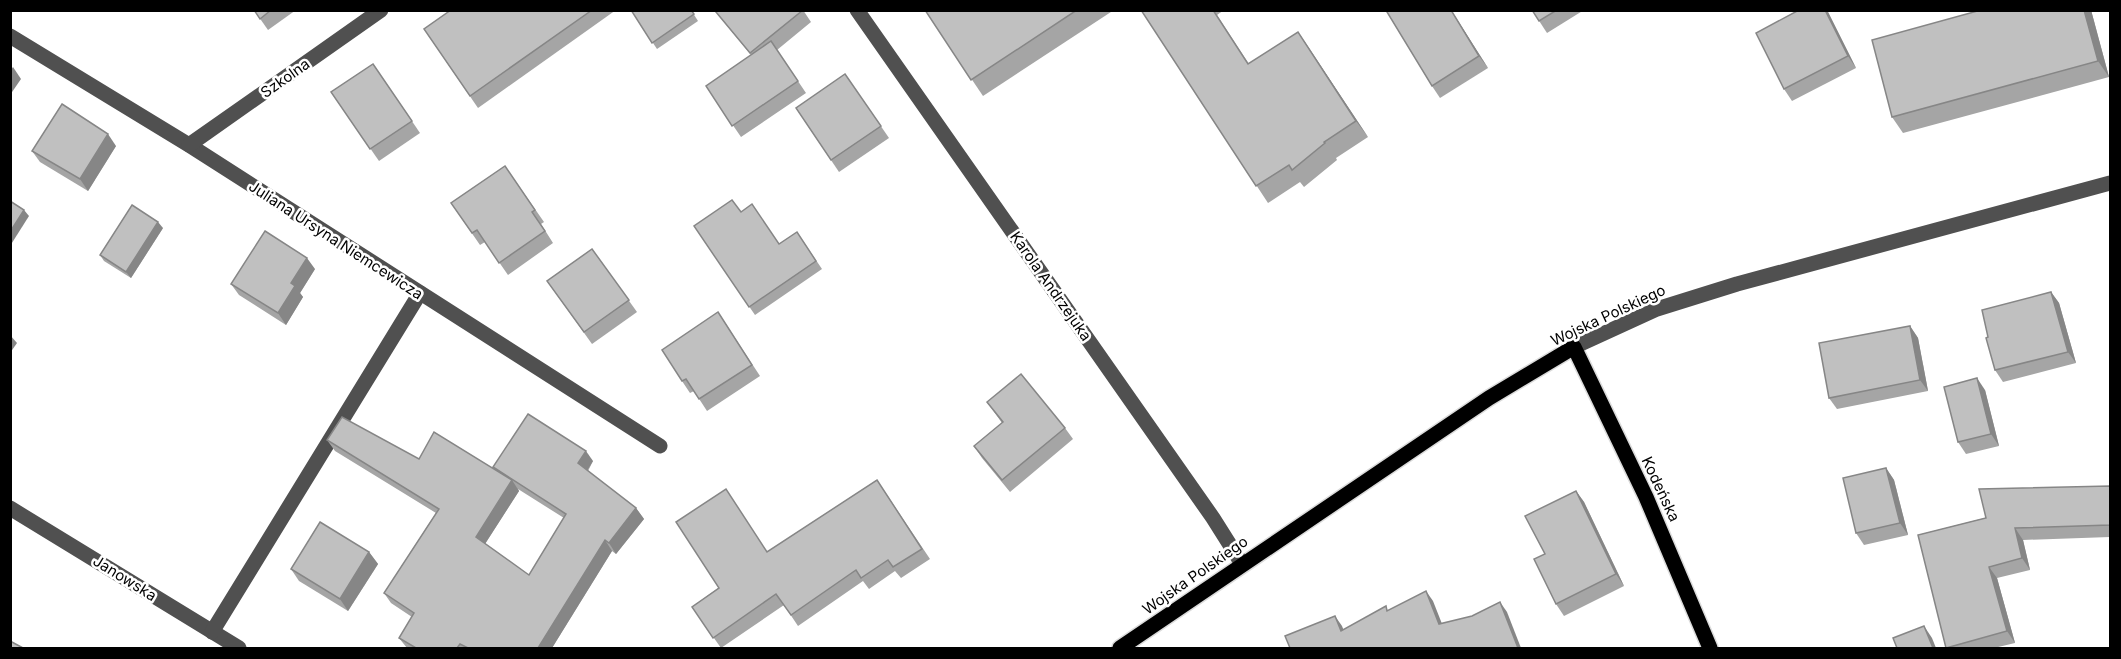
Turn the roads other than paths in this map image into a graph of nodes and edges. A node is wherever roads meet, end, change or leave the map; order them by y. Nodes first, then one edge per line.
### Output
1 (381, 10) edge
2 (857, 10) edge
3 (10, 36) edge
4 (189, 145) junction
5 (2110, 183) edge
6 (420, 293) junction
7 (1574, 347) junction
8 (660, 446) dead end
9 (10, 508) edge
10 (1242, 564) junction
11 (212, 632) junction
12 (239, 648) edge
13 (1120, 648) edge
14 (1710, 648) edge

1 - 4 street, Szkolna
2 - 10 street, Karola Andrzejuka
3 - 4 street, Juliana Ursyna Niemcewicza
4 - 6 street, Juliana Ursyna Niemcewicza
5 - 7 street, Wojska Polskiego
6 - 8 street, Juliana Ursyna Niemcewicza
6 - 11 street
7 - 10 main road, Wojska Polskiego
7 - 14 main road, Kodeńska
9 - 11 street, Janowska
10 - 13 main road, Wojska Polskiego
11 - 12 street, Janowska

